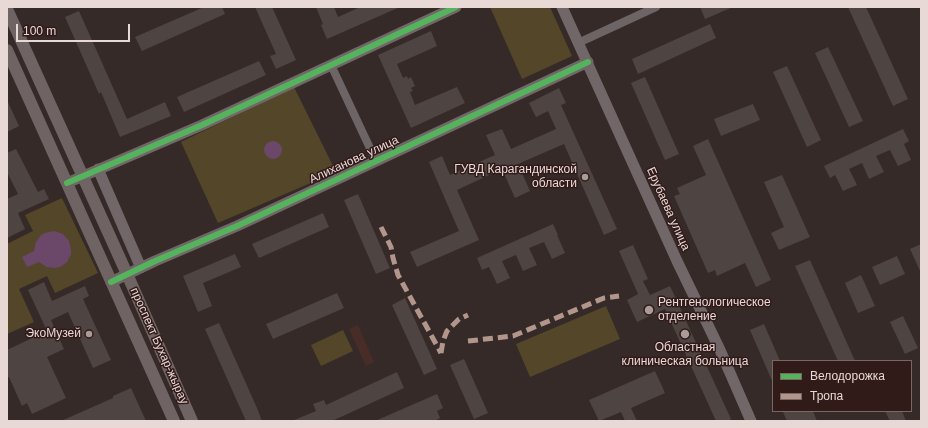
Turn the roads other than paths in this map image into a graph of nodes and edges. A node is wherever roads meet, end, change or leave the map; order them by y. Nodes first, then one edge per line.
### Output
1 (456, 7) edge
2 (562, 7) edge
3 (656, 7) edge
4 (7, 9) edge
5 (578, 43) junction
6 (7, 50) edge
7 (588, 62) junction
8 (332, 65) junction
9 (376, 161) junction
10 (98, 169) junction
11 (83, 176) junction
12 (67, 183) junction
13 (142, 268) junction
14 (127, 274) junction
15 (111, 282) junction
16 (174, 421) edge
17 (192, 421) edge
18 (751, 421) edge

1 - 8 street
2 - 5 street, Ерубаева улица
3 - 5 street
4 - 11 main road, проспект Бухар-жырау
5 - 7 street, Ерубаева улица
6 - 12 main road, проспект Бухар-жырау
7 - 9 street, Алиханова улица
7 - 18 street, Ерубаева улица
8 - 9 street
8 - 10 street
9 - 13 street, Алиханова улица
10 - 11 street
10 - 13 street
11 - 12 street
11 - 14 main road, проспект Бухар-жырау
12 - 15 main road, проспект Бухар-жырау
13 - 14 street, Алиханова улица
14 - 15 street, Алиханова улица
14 - 17 main road, проспект Бухар-жырау
15 - 16 main road, проспект Бухар-жырау

